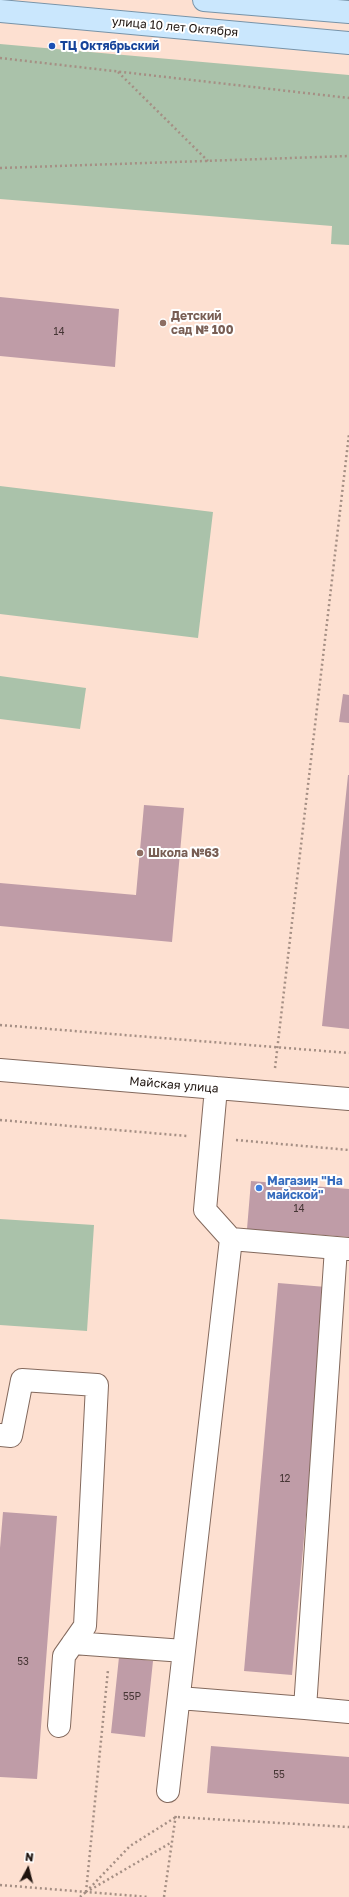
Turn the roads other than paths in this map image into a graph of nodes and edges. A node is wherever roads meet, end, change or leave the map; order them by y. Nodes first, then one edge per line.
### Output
1 (204, 0) edge
2 (0, 11) edge
3 (349, 12) edge
4 (349, 43) edge
5 (0, 1070) edge
6 (216, 1088) junction
7 (349, 1099) edge
8 (231, 1239) junction
9 (342, 1248) edge
10 (0, 1436) edge
11 (73, 1643) junction
12 (184, 1651) junction
13 (179, 1698) junction
14 (305, 1708) junction
15 (349, 1712) edge
16 (58, 1726) dead end
17 (173, 1800) road end

1 - 3 main road
2 - 4 main road, улица 10 лет Октября
5 - 6 street, Майская улица
6 - 7 street, Майская улица
6 - 8 street
8 - 9 street
8 - 12 street
9 - 14 street
10 - 11 street
11 - 12 street
11 - 16 street
12 - 13 street
13 - 14 street
13 - 17 street
14 - 15 street

